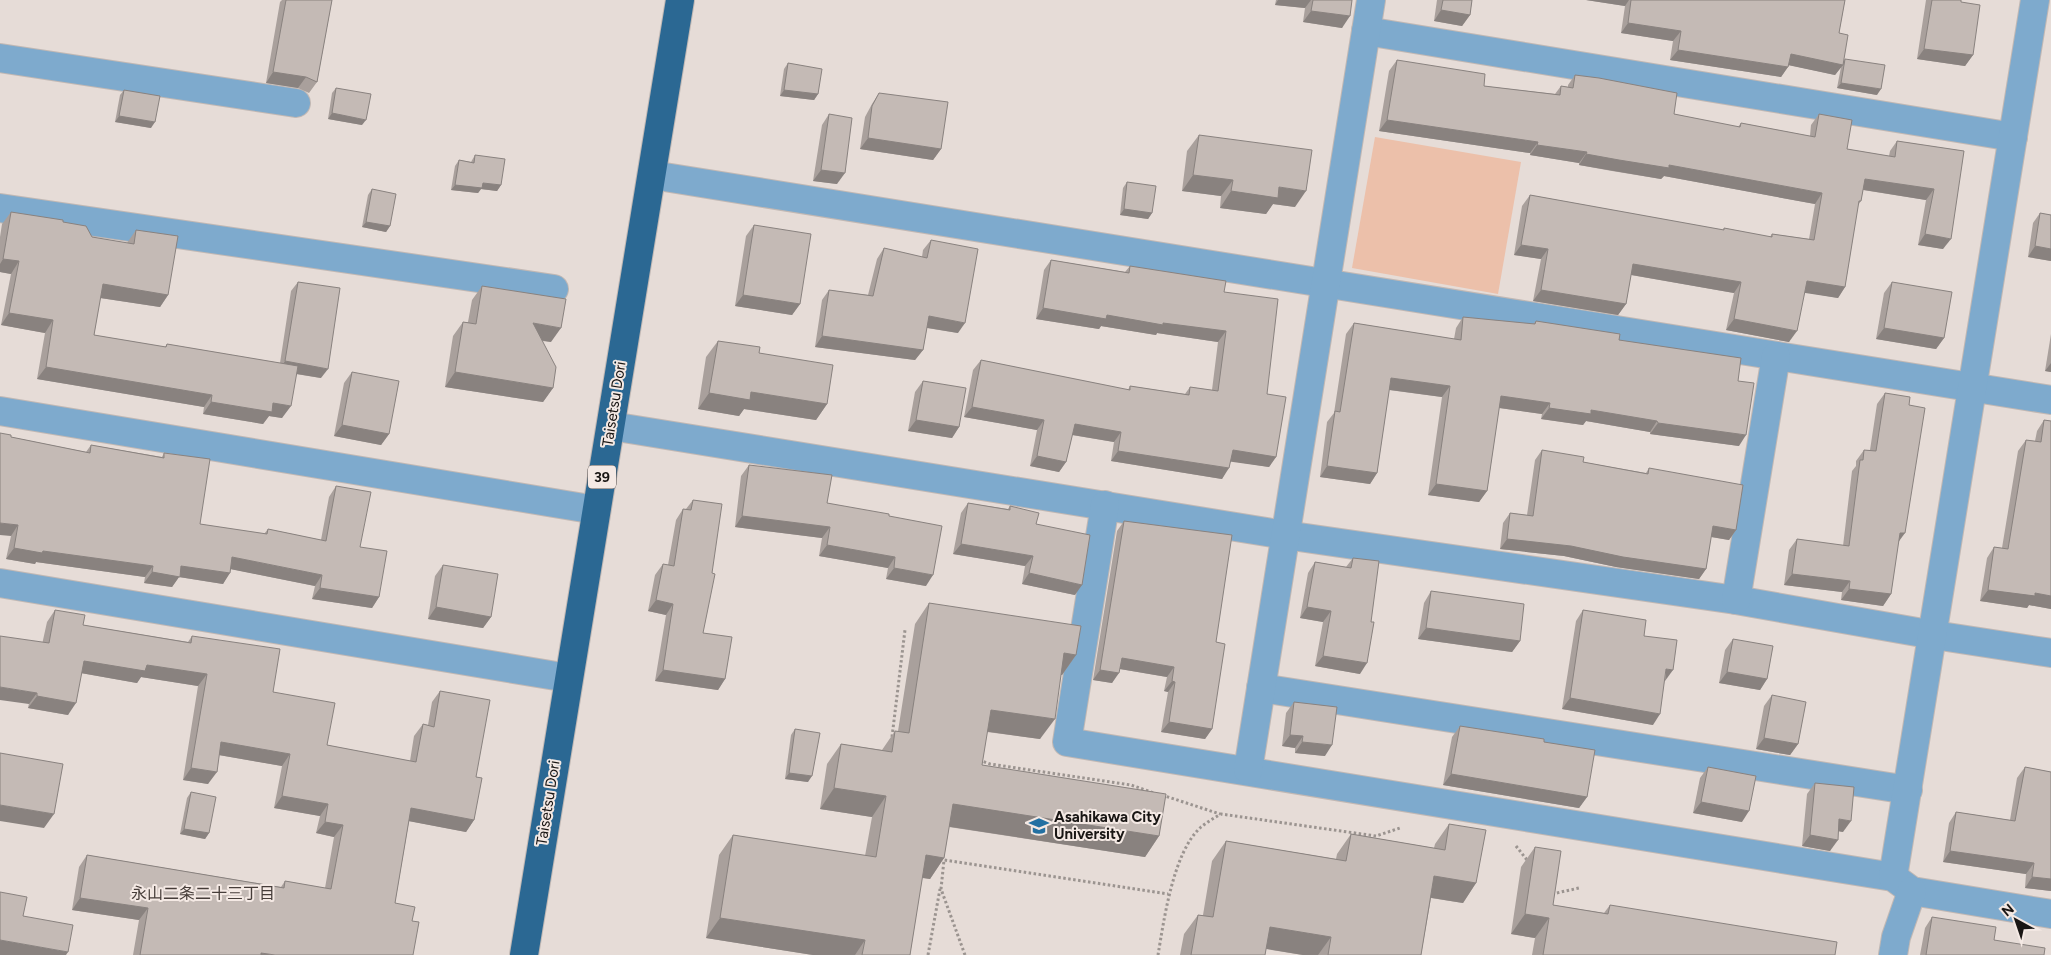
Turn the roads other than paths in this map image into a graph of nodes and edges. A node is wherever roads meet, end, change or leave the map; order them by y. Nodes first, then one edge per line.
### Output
1 (680, 0) edge
2 (1371, 0) edge
3 (2035, 0) edge
4 (1366, 31) junction
5 (0, 58) edge
6 (296, 102) dead end
7 (2014, 137) junction
8 (652, 174) junction
9 (0, 208) edge
10 (1327, 284) junction
11 (554, 289) dead end
12 (1776, 356) junction
13 (1972, 387) junction
14 (2051, 400) edge
15 (0, 411) edge
16 (611, 426) junction
17 (1105, 505) junction
18 (596, 510) junction
19 (1285, 534) junction
20 (0, 583) edge
21 (1736, 600) junction
22 (1934, 635) junction
23 (2051, 653) edge
24 (568, 678) junction
25 (1261, 688) junction
26 (1248, 770) junction
27 (1908, 790) junction
28 (1903, 884) junction
29 (2051, 914) edge
30 (524, 955) edge
31 (1893, 955) edge

1 - 8 highway, Taisetsu Dori / 39
2 - 4 street
3 - 7 street
4 - 7 street
4 - 10 street
5 - 6 street
7 - 13 street
8 - 10 street
8 - 16 highway, Taisetsu Dori / 39
9 - 11 street
10 - 12 street
10 - 19 street
12 - 13 street
12 - 21 street
13 - 14 street
13 - 22 street
15 - 18 street
16 - 17 street
16 - 18 highway, Taisetsu Dori / 39
17 - 19 street
17 - 26 street
18 - 24 highway, Taisetsu Dori / 39
19 - 21 street
19 - 25 street
20 - 24 street
21 - 22 street
22 - 23 street
22 - 27 street
24 - 30 highway, Taisetsu Dori / 39
25 - 26 street
25 - 27 street
26 - 28 street
27 - 28 street
28 - 29 street
28 - 31 street

